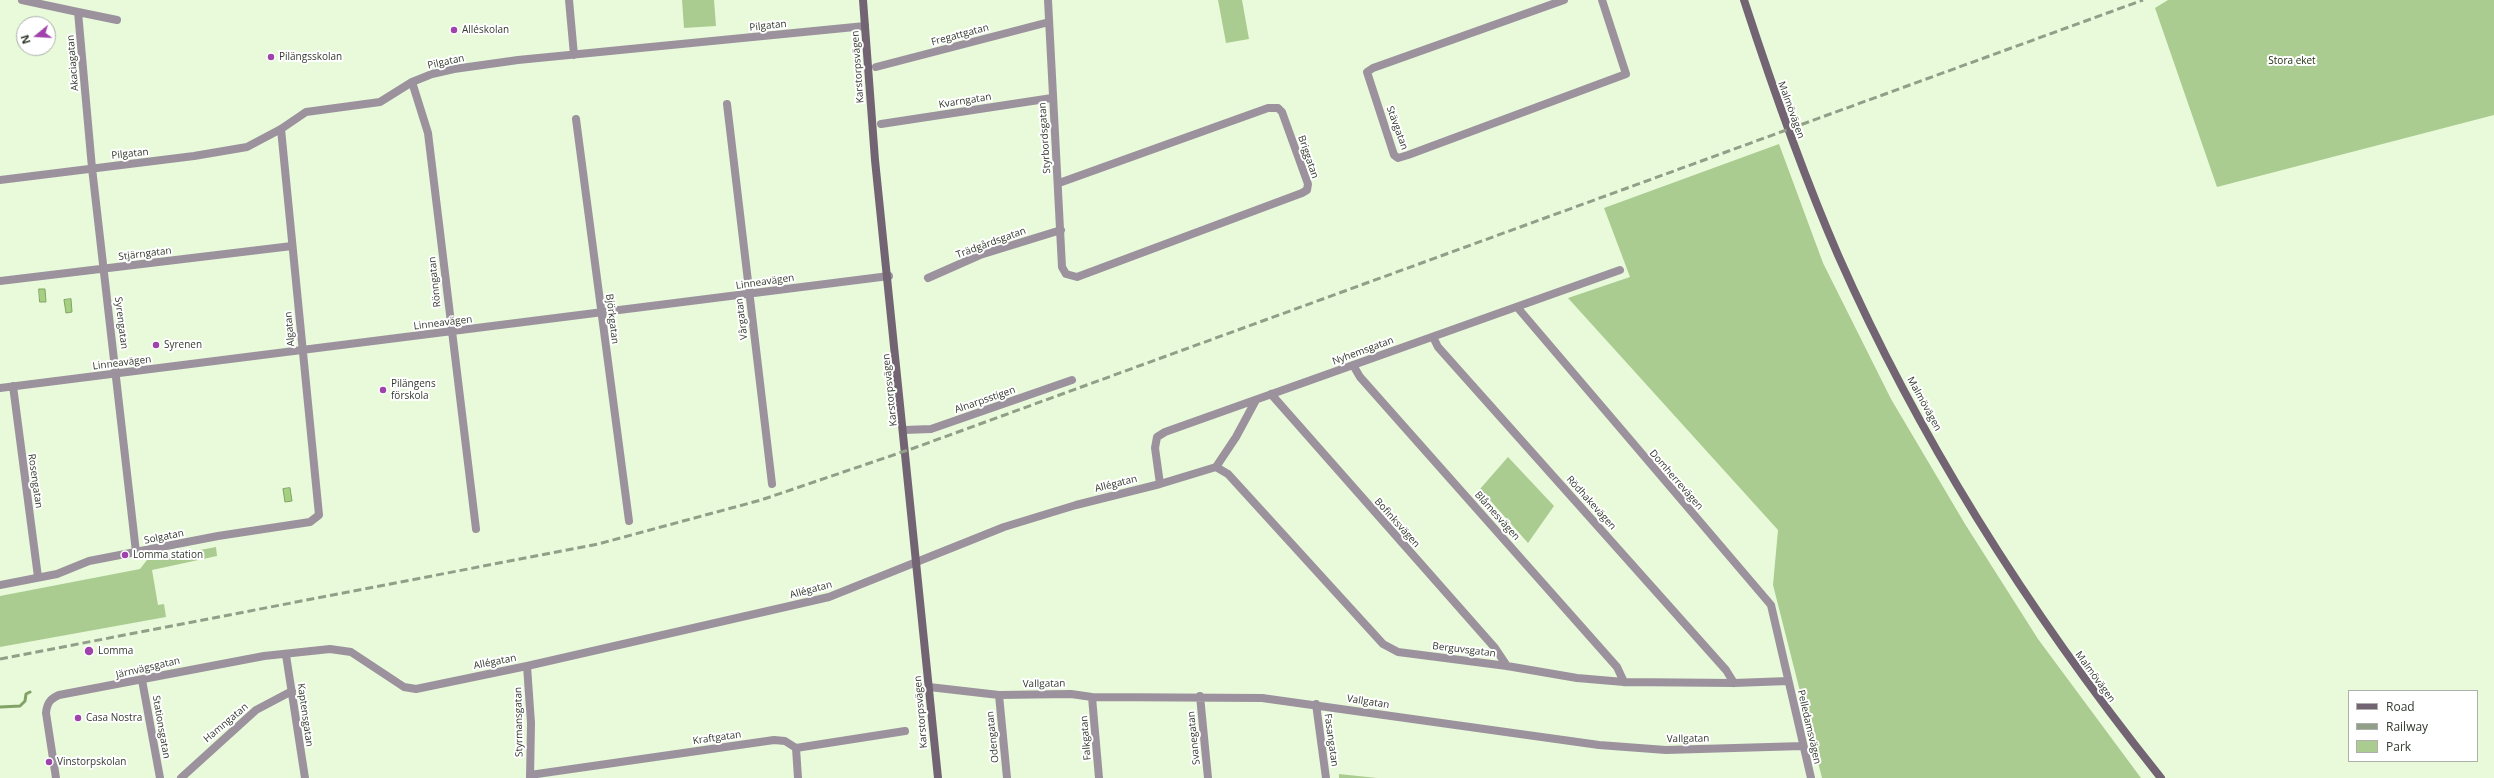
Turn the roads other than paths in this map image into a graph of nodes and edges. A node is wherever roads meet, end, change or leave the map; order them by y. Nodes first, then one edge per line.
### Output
1 (22, 0) edge
2 (569, 0) edge
3 (863, 0) edge
4 (1048, 0) edge
5 (1564, 0) edge
6 (1602, 0) edge
7 (1744, 0) edge
8 (78, 12) junction
9 (117, 20) dead end
10 (1049, 22) junction
11 (865, 26) junction
12 (574, 55) junction
13 (876, 67) dead end
14 (412, 82) junction
15 (1052, 98) junction
16 (727, 104) dead end
17 (576, 119) dead end
18 (881, 124) dead end
19 (281, 129) junction
20 (92, 168) junction
21 (0, 180) edge
22 (1059, 183) junction
23 (1061, 230) junction
24 (292, 246) junction
25 (104, 269) junction
26 (1620, 270) dead end
27 (1066, 274) joint
28 (889, 276) junction
29 (928, 278) dead end
30 (0, 281) edge
31 (750, 295) junction
32 (1517, 307) junction
33 (602, 313) junction
34 (450, 332) junction
35 (1433, 337) junction
36 (302, 351) junction
37 (1354, 365) junction
38 (117, 373) junction
39 (1072, 380) dead end
40 (13, 386) junction
41 (0, 388) edge
42 (1271, 394) junction
43 (1256, 400) junction
44 (904, 430) junction
45 (1216, 467) junction
46 (772, 484) dead end
47 (1160, 484) junction
48 (629, 521) dead end
49 (310, 522) joint
50 (476, 530) dead end
51 (136, 552) junction
52 (917, 562) junction
53 (38, 577) junction
54 (0, 585) edge
55 (330, 649) joint
56 (286, 654) junction
57 (527, 666) junction
58 (1507, 666) junction
59 (142, 680) junction
60 (1788, 681) junction
61 (1624, 682) junction
62 (1734, 683) junction
63 (929, 687) junction
64 (292, 691) junction
65 (999, 695) junction
66 (1200, 696) junction
67 (1092, 697) junction
68 (1316, 704) junction
69 (905, 731) dead end
70 (1803, 746) junction
71 (796, 748) junction
72 (530, 777) edge
73 (56, 778) edge
74 (160, 778) edge
75 (181, 778) edge
76 (305, 778) edge
77 (798, 778) edge
78 (938, 778) edge
79 (1008, 778) edge
80 (1099, 778) edge
81 (1208, 778) edge
82 (1326, 778) edge
83 (1811, 778) edge
84 (2161, 778) edge

1 - 8 street
2 - 12 street
3 - 11 main road, Karstorpsvägen
4 - 10 street, Styrbordsgatan
5 - 6 street, Stävgatan
7 - 84 main road, Malmövägen
8 - 9 street
8 - 20 street, Akaciagatan
10 - 13 street, Fregattgatan
10 - 15 street, Styrbordsgatan
11 - 12 street, Pilgatan
11 - 28 main road, Karstorpsvägen
12 - 14 street, Pilgatan
14 - 19 street, Pilgatan
14 - 34 street, Rönngatan
15 - 18 street, Kvarngatan
15 - 22 street, Styrbordsgatan
16 - 31 street, Vårgatan
17 - 33 street, Björkgatan
19 - 20 street, Pilgatan
19 - 24 street, Algatan
20 - 21 street, Pilgatan
20 - 25 street, Syrengatan
22 - 23 street, Styrbordsgatan
22 - 27 street, Briggatan
23 - 27 street, Styrbordsgatan
23 - 29 street, Trädgårdsgatan
24 - 25 street, Stjärngatan
24 - 36 street, Algatan
25 - 30 street, Stjärngatan
25 - 38 street, Syrengatan
26 - 32 street, Nyhemsgatan
28 - 31 street, Linneavägen
28 - 44 main road, Karstorpsvägen
31 - 33 street, Linneavägen
31 - 46 street, Vårgatan
32 - 35 street, Nyhemsgatan
32 - 60 street, Domherrevägen
33 - 34 street, Linneavägen
33 - 48 street, Björkgatan
34 - 36 street, Linneavägen
34 - 50 street, Rönngatan
35 - 37 street, Nyhemsgatan
35 - 62 street, Rödhakevägen
36 - 38 street, Linneavägen
36 - 49 street, Algatan
37 - 42 street, Nyhemsgatan
37 - 61 street, Blåmesvägen
38 - 40 street, Linneavägen
38 - 51 street, Syrengatan
39 - 44 street, Alnarpsstigen
40 - 41 street, Linneavägen
40 - 53 street, Rosengatan
42 - 43 street, Nyhemsgatan
42 - 58 street, Bofinksvägen
43 - 45 street
43 - 47 street, Nyhemsgatan
44 - 52 main road, Karstorpsvägen
45 - 47 street, Allégatan
45 - 58 street, Berguvsgatan
47 - 52 street, Allégatan
49 - 51 street, Solgatan
51 - 53 street, Solgatan
52 - 57 street, Allégatan
52 - 63 main road, Karstorpsvägen
53 - 54 street, Solgatan
55 - 56 street, Järnvägsgatan
55 - 57 street, Allégatan
56 - 59 street, Järnvägsgatan
56 - 64 street, Kaptensgatan
57 - 72 street, Styrmansgatan
58 - 61 street, Berguvsgatan
59 - 73 street, Järnvägsgatan
59 - 74 street, Stationsgatan
60 - 62 street, Berguvsgatan
60 - 70 street, Pelledamsvägen
61 - 62 street, Berguvsgatan
63 - 65 street, Vallgatan
63 - 78 main road, Karstorpsvägen
64 - 75 street, Hamngatan
64 - 76 street, Kaptensgatan
65 - 67 street, Vallgatan
65 - 79 street, Odengatan
66 - 67 street, Vallgatan
66 - 68 street, Vallgatan
66 - 81 street, Svanegatan
67 - 80 street, Falkgatan
68 - 70 street, Vallgatan
68 - 82 street, Fasangatan
69 - 71 street
70 - 83 street, Pelledamsvägen
71 - 72 street, Kraftgatan
71 - 77 street

